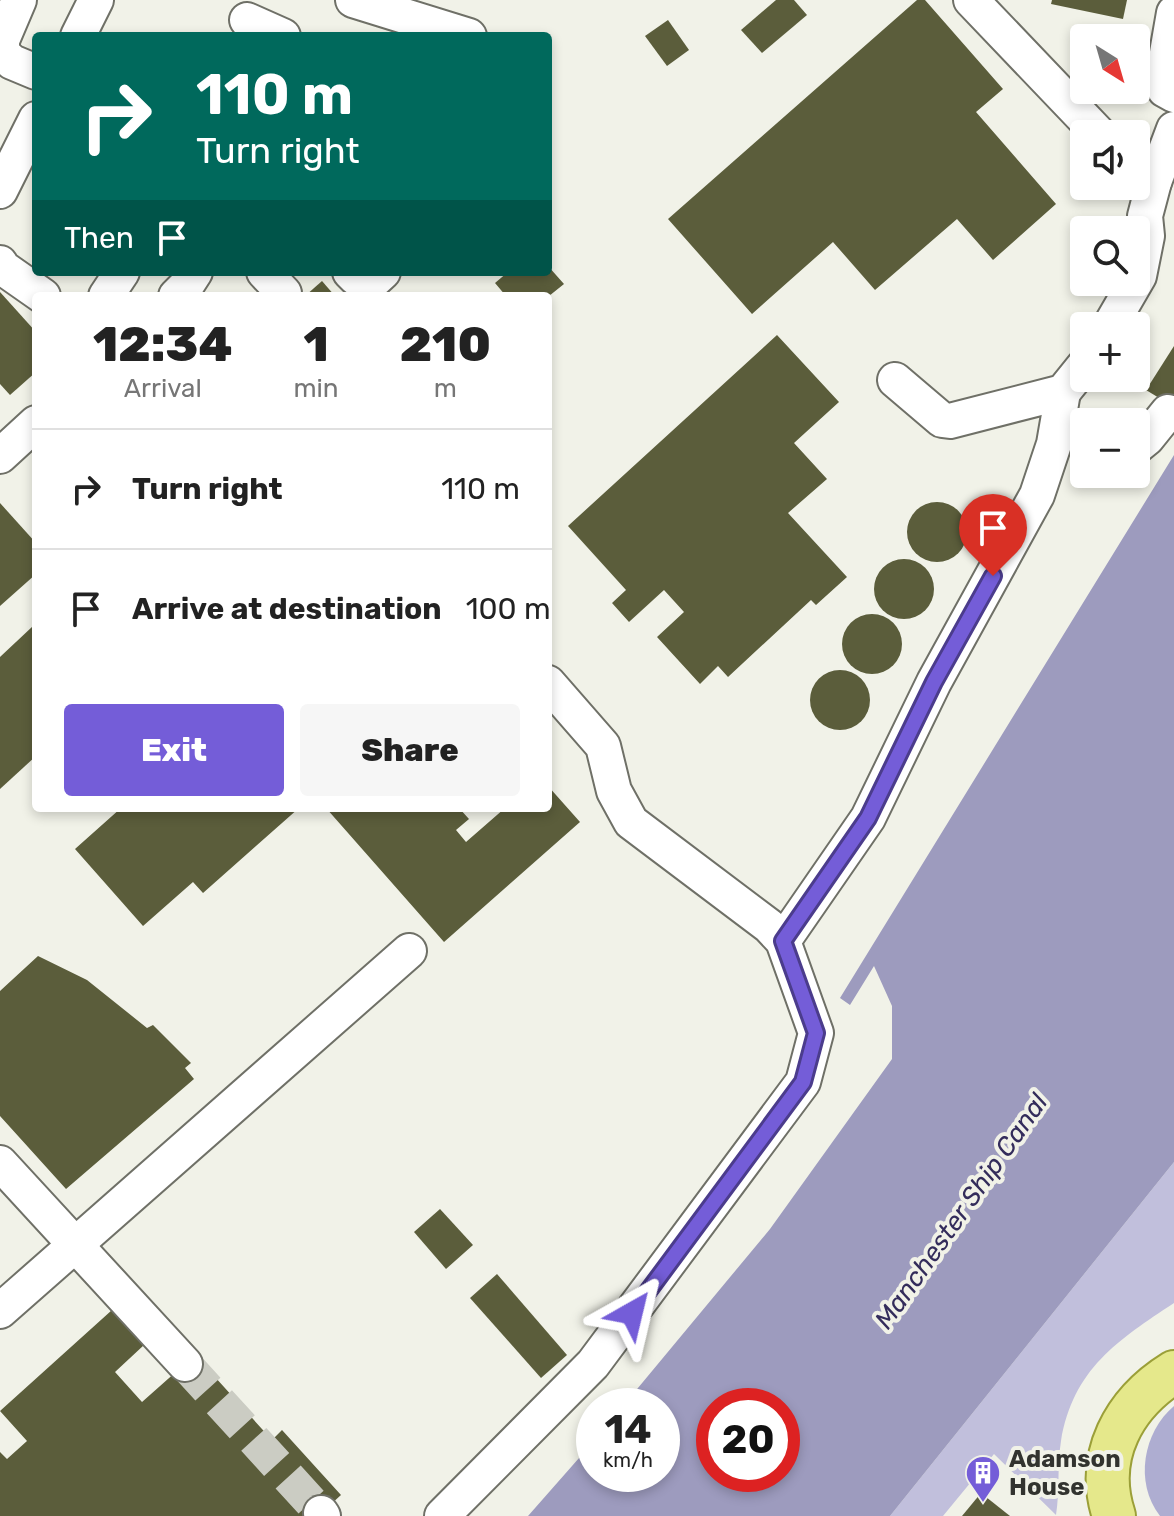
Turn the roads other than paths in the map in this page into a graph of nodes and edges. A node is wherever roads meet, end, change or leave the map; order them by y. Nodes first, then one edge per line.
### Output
1 (19, 0) edge
2 (96, 0) edge
3 (353, 0) edge
4 (971, 0) edge
5 (1174, 13) edge
6 (248, 16) edge
7 (80, 32) edge
8 (276, 32) edge
9 (456, 32) edge
10 (32, 70) edge
11 (1174, 95) edge
12 (1086, 120) edge
13 (32, 127) edge
14 (1174, 129) edge
15 (1150, 168) edge
16 (0, 191) edge
17 (1145, 200) edge
18 (0, 263) edge
19 (354, 276) edge
20 (379, 276) edge
21 (37, 292) edge
22 (1118, 312) edge
23 (895, 380) dead end
24 (1070, 380) edge
25 (1073, 392) edge
26 (1168, 412) dead end
27 (32, 427) edge
28 (1150, 434) edge
29 (1069, 448) edge
30 (0, 456) edge
31 (552, 688) edge
32 (783, 941) junction
33 (409, 951) dead end
34 (0, 1163) edge
35 (77, 1244) junction
36 (0, 1311) edge
37 (185, 1364) tunnel mouth
38 (1174, 1372) edge
39 (442, 1516) edge
40 (1114, 1516) edge

1 - 10 lane
2 - 7 lane
3 - 9 lane
4 - 12 lane
5 - 11 lane
6 - 8 lane
13 - 16 lane
14 - 15 lane
17 - 22 lane
18 - 21 lane
19 - 20 lane
23 - 24 lane
25 - 29 lane
26 - 28 lane
27 - 30 lane
29 - 32 lane
31 - 32 lane
32 - 39 lane
33 - 35 lane
34 - 35 lane
35 - 36 lane
35 - 37 lane
38 - 40 main road

